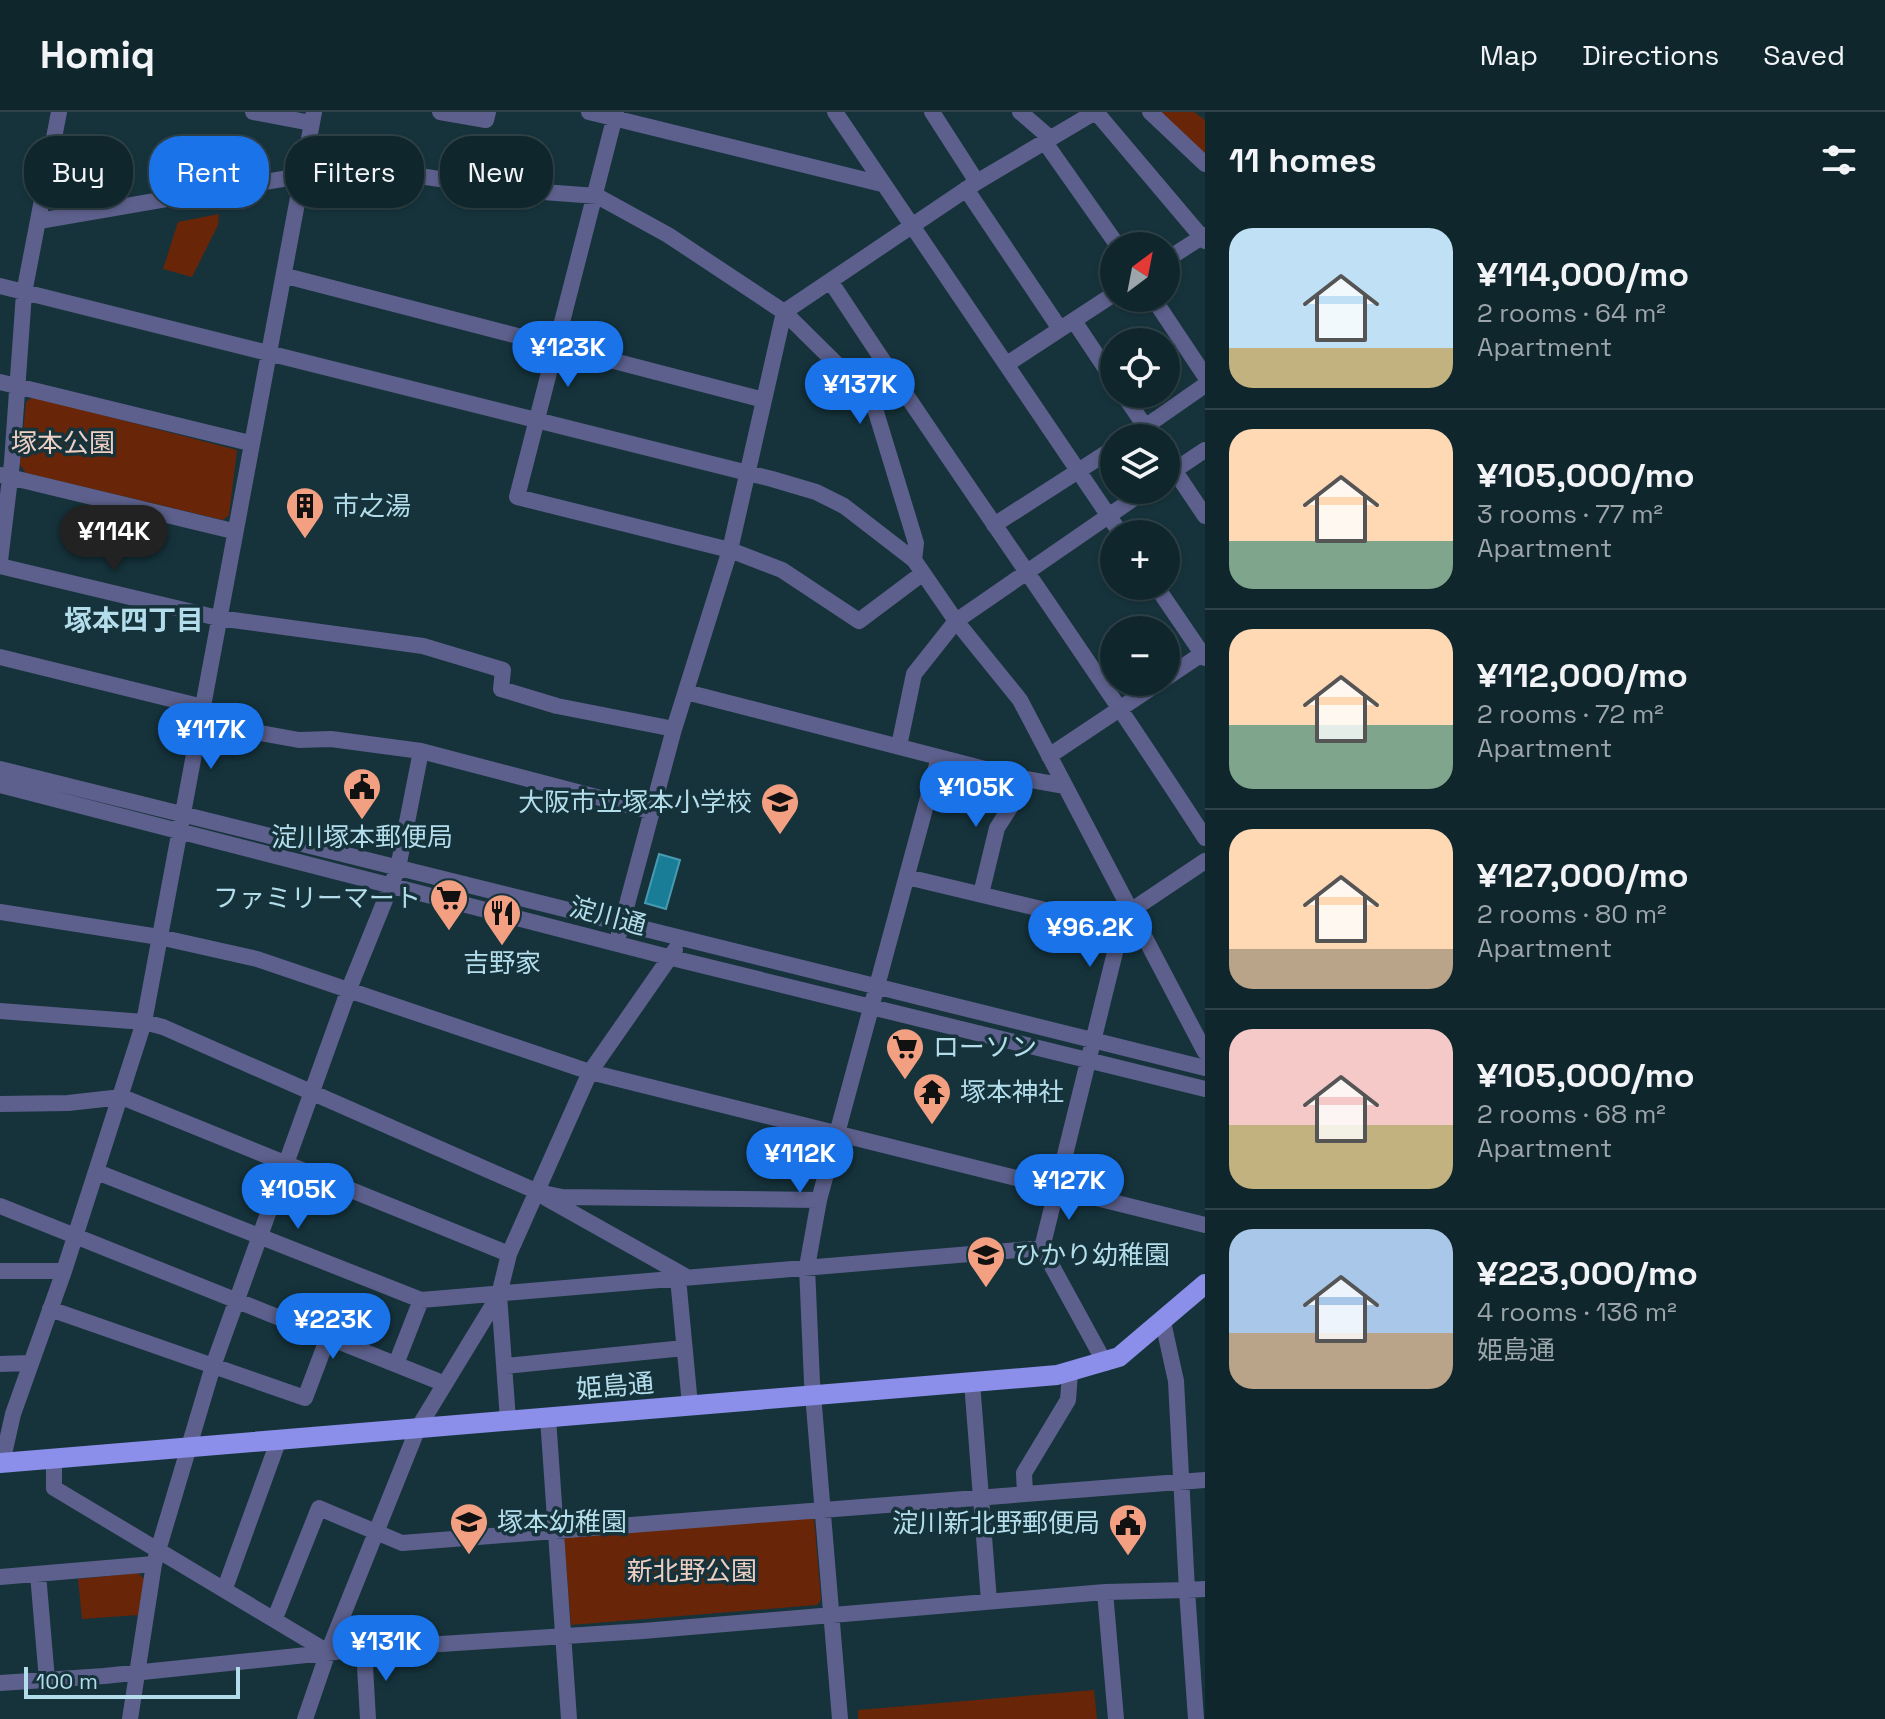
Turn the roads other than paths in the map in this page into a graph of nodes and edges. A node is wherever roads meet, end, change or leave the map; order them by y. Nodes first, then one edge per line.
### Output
1 (59, 112) edge
2 (253, 112) edge
3 (440, 112) edge
4 (488, 112) edge
5 (589, 112) edge
6 (835, 112) edge
7 (932, 112) edge
8 (1020, 112) edge
9 (1095, 112) edge
10 (1150, 112) edge
11 (615, 115) edge
12 (312, 118) edge
13 (1047, 139) junction
14 (1205, 164) edge
15 (424, 177) edge
16 (285, 179) edge
17 (882, 184) junction
18 (972, 186) junction
19 (597, 196) junction
20 (296, 208) edge
21 (39, 221) junction
22 (913, 226) junction
23 (1109, 232) edge
24 (1204, 238) edge
25 (1180, 252) edge
26 (286, 276) junction
27 (831, 282) junction
28 (0, 286) edge
29 (24, 293) junction
30 (1100, 303) edge
31 (784, 312) junction
32 (1162, 312) edge
33 (1067, 325) junction
34 (559, 346) junction
35 (267, 355) junction
36 (1007, 364) junction
37 (1100, 364) edge
38 (1205, 376) edge
39 (0, 382) edge
40 (1205, 385) edge
41 (19, 386) junction
42 (764, 400) junction
43 (538, 422) junction
44 (1159, 424) edge
45 (250, 443) junction
46 (1205, 450) edge
47 (1100, 456) edge
48 (1180, 462) edge
49 (1077, 470) junction
50 (747, 473) junction
51 (5, 476) edge
52 (1180, 483) edge
53 (1126, 504) edge
54 (1109, 516) junction
55 (1205, 516) edge
56 (1112, 520) edge
57 (994, 525) junction
58 (233, 531) junction
59 (730, 550) junction
60 (0, 564) edge
61 (918, 566) junction
62 (1026, 570) junction
63 (1166, 600) edge
64 (218, 618) junction
65 (956, 621) junction
66 (1204, 655) edge
67 (0, 657) edge
68 (1180, 670) edge
69 (686, 692) junction
70 (1139, 696) edge
71 (1121, 708) junction
72 (201, 714) junction
73 (674, 729) junction
74 (899, 746) junction
75 (421, 751) junction
76 (1049, 756) junction
77 (939, 757) junction
78 (0, 769) edge
79 (1020, 778) junction
80 (0, 785) edge
81 (1065, 786) junction
82 (650, 811) junction
83 (183, 813) junction
84 (179, 832) junction
85 (1205, 838) edge
86 (1205, 861) edge
87 (398, 868) junction
88 (907, 877) junction
89 (389, 884) junction
90 (981, 894) junction
91 (0, 912) edge
92 (1129, 912) junction
93 (621, 924) junction
94 (1121, 928) junction
95 (159, 937) junction
96 (678, 940) junction
97 (616, 944) junction
98 (672, 958) junction
99 (877, 988) junction
100 (349, 989) junction
101 (870, 1005) junction
102 (0, 1011) edge
103 (144, 1022) junction
104 (1093, 1041) junction
105 (1205, 1052) edge
106 (1089, 1062) junction
107 (1205, 1068) edge
108 (590, 1072) junction
109 (1205, 1089) edge
110 (313, 1093) junction
111 (122, 1097) junction
112 (0, 1104) edge
113 (837, 1134) junction
114 (287, 1163) junction
115 (97, 1172) junction
116 (1056, 1187) junction
117 (538, 1192) junction
118 (819, 1200) junction
119 (0, 1206) edge
120 (1205, 1225) edge
121 (75, 1234) junction
122 (259, 1237) junction
123 (1042, 1248) junction
124 (509, 1254) junction
125 (807, 1267) junction
126 (0, 1271) edge
127 (64, 1271) junction
128 (681, 1277) junction
129 (1205, 1284) edge
130 (499, 1295) junction
131 (237, 1298) junction
132 (421, 1300) junction
133 (50, 1309) junction
134 (1163, 1322) junction
135 (328, 1337) junction
136 (684, 1348) junction
137 (31, 1363) junction
138 (1105, 1363) junction
139 (0, 1364) edge
140 (396, 1364) junction
141 (213, 1366) junction
142 (506, 1366) junction
143 (1070, 1373) junction
144 (972, 1382) junction
145 (445, 1384) junction
146 (814, 1395) junction
147 (690, 1405) junction
148 (548, 1418) junction
149 (508, 1420) junction
150 (418, 1428) junction
151 (279, 1439) junction
152 (191, 1447) junction
153 (54, 1459) junction
154 (1, 1463) edge
155 (1205, 1480) edge
156 (1184, 1482) junction
157 (1025, 1494) junction
158 (980, 1498) junction
159 (822, 1510) junction
160 (376, 1529) junction
161 (555, 1529) junction
162 (157, 1556) junction
163 (38, 1574) junction
164 (0, 1577) edge
165 (225, 1588) junction
166 (1205, 1589) edge
167 (1187, 1590) junction
168 (1105, 1592) junction
169 (989, 1601) junction
170 (832, 1613) junction
171 (275, 1618) junction
172 (564, 1636) junction
173 (364, 1649) junction
174 (328, 1652) junction
175 (137, 1672) junction
176 (47, 1680) junction
177 (1199, 1682) edge
178 (0, 1683) edge
179 (130, 1719) edge
180 (305, 1719) edge
181 (368, 1719) edge
182 (569, 1719) edge
183 (840, 1719) edge
184 (1116, 1719) edge
185 (1196, 1719) edge

1 - 21 street
2 - 12 street
3 - 4 street
5 - 11 street
6 - 17 street
7 - 18 street
8 - 13 street
9 - 13 street
9 - 24 street
10 - 14 street
11 - 17 street
11 - 19 street
13 - 18 street
13 - 23 street
15 - 19 street
16 - 21 street
17 - 22 street
18 - 22 street
18 - 33 street
19 - 31 street
19 - 34 street
20 - 26 street
21 - 29 street
22 - 27 street
22 - 36 street
24 - 25 street
26 - 34 street
26 - 35 street
27 - 31 street
27 - 57 street
28 - 29 street
29 - 35 street
29 - 41 street
30 - 33 street
31 - 42 street
31 - 61 street
32 - 38 street
33 - 36 street
33 - 37 street
34 - 42 street
34 - 43 street
35 - 43 street
35 - 45 street
36 - 49 street
39 - 41 street
40 - 44 street
41 - 45 street
41 - 51 street
42 - 50 street
43 - 50 street
43 - 59 street
45 - 58 street
46 - 48 street
47 - 49 street
49 - 54 street
49 - 57 street
50 - 59 street
50 - 61 street
51 - 58 street
51 - 60 street
52 - 55 street
53 - 54 street
54 - 56 street
54 - 62 street
57 - 62 street
58 - 64 street
59 - 61 street
59 - 69 street
60 - 64 street
61 - 65 street
62 - 65 street
62 - 71 street
63 - 66 street
64 - 72 street
64 - 73 street
65 - 74 street
65 - 76 street
66 - 68 street
67 - 72 street
69 - 73 street
69 - 74 street
70 - 71 street
71 - 76 street
71 - 85 street
72 - 75 street
72 - 83 street
73 - 82 street
74 - 77 street
75 - 82 street
75 - 87 street
76 - 81 street
77 - 79 street
77 - 88 street
78 - 83 street, 淀川通
79 - 81 street
79 - 90 street
80 - 84 street, 淀川通
81 - 92 street
82 - 93 street
83 - 84 street
83 - 87 street, 淀川通
84 - 89 street, 淀川通
84 - 95 street
86 - 92 street
87 - 89 street
87 - 93 street, 淀川通
88 - 90 street
88 - 99 street
89 - 97 street, 淀川通
89 - 100 street
90 - 94 street
91 - 95 street
92 - 94 street
92 - 105 street
93 - 96 street, 淀川通
93 - 97 street
94 - 104 street
95 - 100 street
95 - 103 street
96 - 98 street
96 - 99 street, 淀川通
97 - 98 street, 淀川通
98 - 101 street, 淀川通
98 - 108 street
99 - 101 street
99 - 104 street, 淀川通
100 - 108 street
100 - 110 street
101 - 106 street, 淀川通
101 - 113 street
102 - 103 street
103 - 110 street
103 - 111 street
104 - 106 street
104 - 107 street, 淀川通
106 - 109 street, 淀川通
106 - 116 street
108 - 113 street
108 - 117 street
110 - 114 street
110 - 117 street
111 - 112 street
111 - 114 street
111 - 115 street
113 - 116 street
113 - 118 street
114 - 122 street
114 - 124 street
115 - 121 street
115 - 122 street
116 - 120 street
116 - 123 street
117 - 118 street
117 - 124 street
117 - 128 street
118 - 125 street
119 - 121 street
121 - 127 street
121 - 131 street
122 - 131 street
122 - 132 street
123 - 125 street
123 - 138 street
124 - 130 street
125 - 128 street
125 - 146 street
126 - 127 street
127 - 133 street
128 - 130 street
128 - 136 street
129 - 134 main road, 姫島通
130 - 132 street
130 - 142 street
130 - 145 street
131 - 135 street
131 - 141 street
132 - 140 street
133 - 137 street
133 - 141 street
134 - 138 main road, 姫島通
134 - 156 street
135 - 140 street
135 - 141 street
136 - 142 street
136 - 147 street
137 - 139 street
137 - 154 street
138 - 143 main road, 姫島通
140 - 145 street
141 - 152 street
142 - 149 street
143 - 144 main road, 姫島通
143 - 157 street
144 - 146 main road, 姫島通
144 - 158 street
145 - 150 street
146 - 147 main road, 姫島通
146 - 159 street
147 - 148 main road, 姫島通
148 - 149 main road, 姫島通
148 - 161 street
149 - 150 main road, 姫島通
150 - 151 main road, 姫島通
150 - 160 street
151 - 152 main road, 姫島通
151 - 165 street
152 - 153 main road, 姫島通
152 - 162 street
153 - 154 main road, 姫島通
153 - 162 street
155 - 156 street
156 - 157 street
156 - 167 street
157 - 158 street
158 - 159 street
158 - 169 street
159 - 161 street
159 - 170 street
160 - 161 street
160 - 171 street
160 - 174 street
161 - 172 street
162 - 163 street
162 - 165 street
162 - 175 street
163 - 164 street
163 - 176 street
165 - 171 street
166 - 167 street
167 - 168 street
167 - 177 street
168 - 169 street
168 - 184 street
169 - 170 street
170 - 172 street
170 - 183 street
171 - 174 street
172 - 173 street
172 - 182 street
173 - 174 street
173 - 181 street
174 - 175 street
174 - 180 street
175 - 176 street
175 - 179 street
176 - 178 street
177 - 185 street

